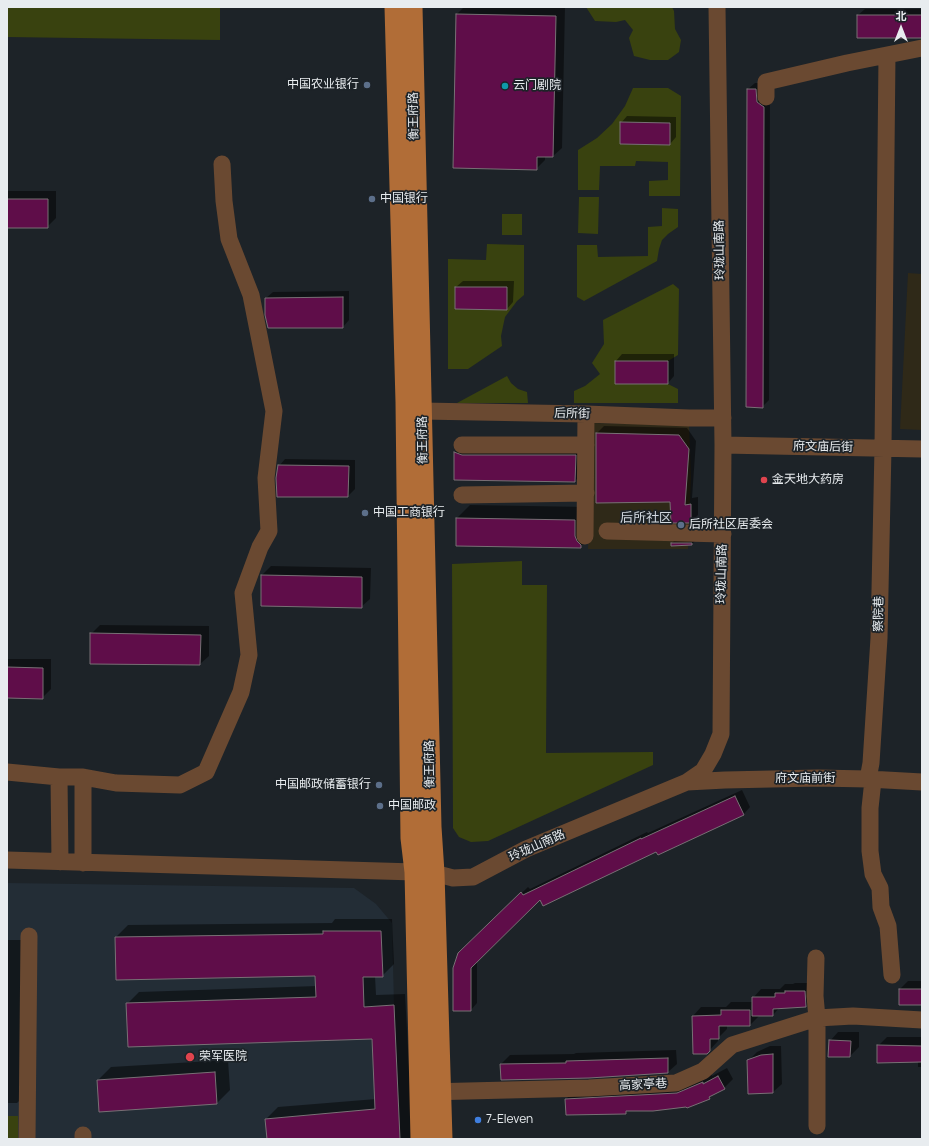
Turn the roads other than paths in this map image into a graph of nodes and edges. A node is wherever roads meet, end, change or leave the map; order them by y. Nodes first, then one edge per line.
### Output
1 (396, 7) edge
2 (412, 7) edge
3 (717, 7) edge
4 (922, 48) edge
5 (887, 55) junction
6 (766, 97) dead end
7 (222, 164) dead end
8 (422, 411) junction
9 (586, 414) junction
10 (723, 418) junction
11 (586, 444) junction
12 (462, 445) dead end
13 (723, 445) junction
14 (883, 448) junction
15 (922, 449) edge
16 (586, 493) junction
17 (462, 495) dead end
18 (607, 531) dead end
19 (722, 534) junction
20 (585, 536) dead end
21 (7, 772) edge
22 (59, 777) junction
23 (84, 777) junction
24 (871, 779) junction
25 (687, 782) junction
26 (922, 782) edge
27 (7, 860) edge
28 (60, 862) junction
29 (83, 863) junction
30 (425, 873) junction
31 (29, 936) dead end
32 (816, 958) dead end
33 (892, 975) dead end
34 (922, 1009) edge
35 (818, 1018) junction
36 (896, 1018) junction
37 (922, 1020) edge
38 (420, 1092) junction
39 (441, 1092) junction
40 (817, 1126) dead end
41 (27, 1139) edge
42 (421, 1139) edge
43 (442, 1139) edge

1 - 30 main road, 衡王府路
2 - 8 main road, 衡王府路
3 - 10 street, 玲珑山南路
4 - 5 street
5 - 6 street
5 - 14 street, 察院巷
7 - 23 street
8 - 9 street, 后所街
8 - 30 main road, 衡王府路
9 - 10 street, 后所街
9 - 11 street
10 - 13 street, 玲珑山南路
11 - 12 street
11 - 16 street
13 - 14 street, 府文庙后街
13 - 19 street, 玲珑山南路
14 - 15 street, 府文庙后街
14 - 24 street, 察院巷
16 - 17 street
16 - 20 street
18 - 19 street
19 - 25 street, 玲珑山南路
21 - 22 street
22 - 23 street
22 - 28 street
23 - 29 street
24 - 25 street, 府文庙前街
24 - 26 street, 府文庙前街
24 - 33 street, 察院巷
25 - 30 street, 玲珑山南路
27 - 28 street, 玲珑山南路
28 - 29 street, 玲珑山南路
29 - 30 street, 玲珑山南路
30 - 38 main road
30 - 39 main road
31 - 41 street
32 - 35 street
34 - 36 street
35 - 36 street, 高家亭巷
35 - 39 street, 高家亭巷
35 - 40 street
36 - 37 street, 高家亭巷
38 - 39 street, 高家亭巷
38 - 42 main road
39 - 43 main road

